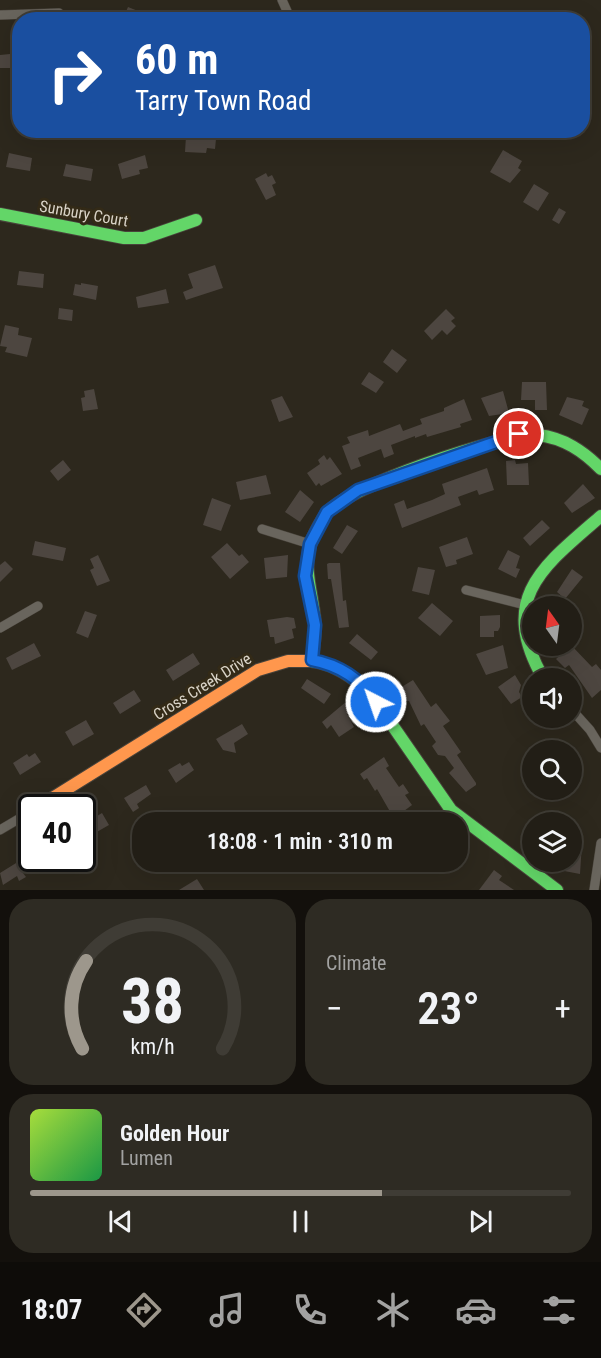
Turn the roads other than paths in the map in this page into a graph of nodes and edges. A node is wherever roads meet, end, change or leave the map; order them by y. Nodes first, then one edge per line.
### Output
1 (0, 214) edge
2 (196, 220) dead end
3 (601, 469) edge
4 (601, 516) edge
5 (262, 529) dead end
6 (310, 544) junction
7 (466, 590) dead end
8 (528, 596) edge
9 (522, 603) edge
10 (38, 606) dead end
11 (0, 628) edge
12 (312, 660) junction
13 (582, 722) edge
14 (601, 748) edge
15 (59, 794) edge
16 (18, 819) edge
17 (0, 830) edge
18 (601, 843) edge
19 (557, 890) edge
20 (594, 890) edge

1 - 2 street, Sunbury Court
3 - 6 street
4 - 8 street
5 - 6 street
6 - 12 street
7 - 9 street
10 - 11 street
12 - 15 street, Cross Creek Drive
12 - 19 street, Cross Creek Drive
13 - 14 street
16 - 17 street
18 - 20 street

